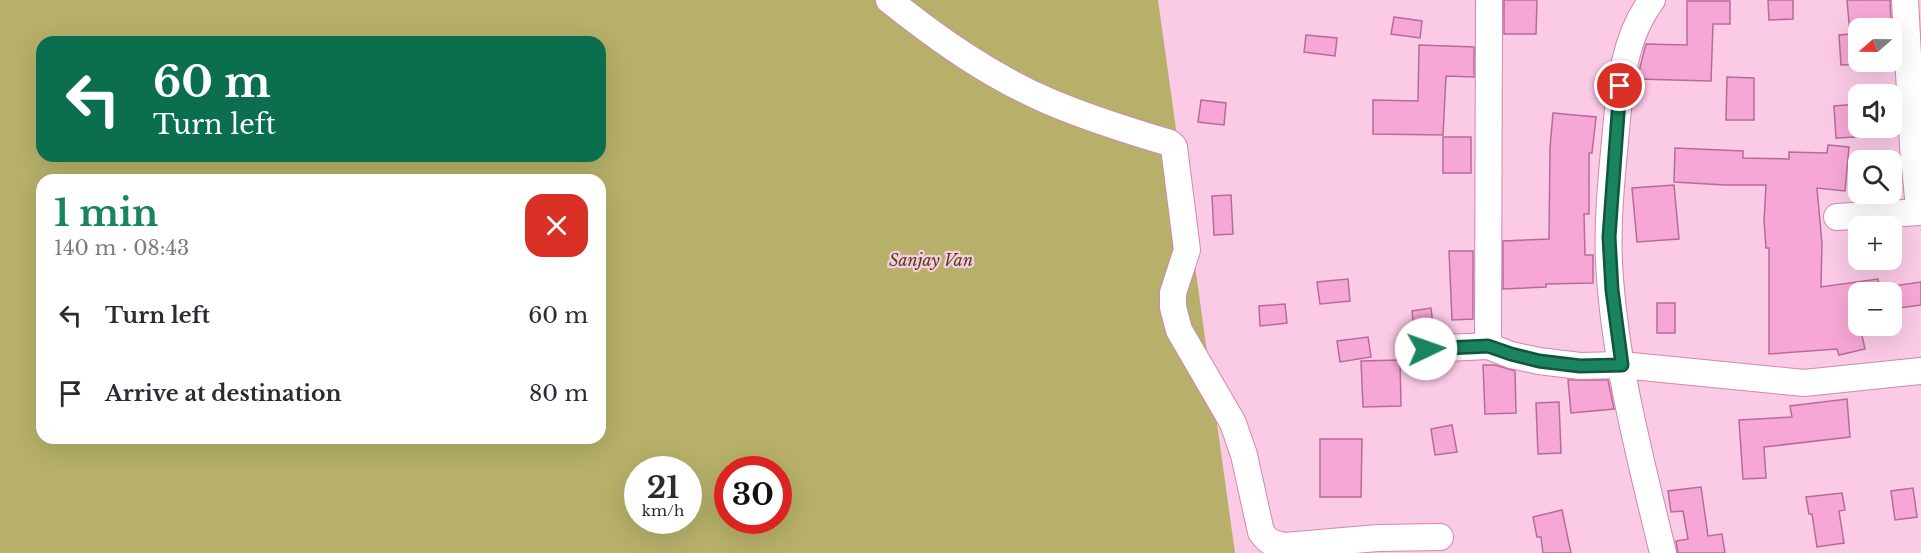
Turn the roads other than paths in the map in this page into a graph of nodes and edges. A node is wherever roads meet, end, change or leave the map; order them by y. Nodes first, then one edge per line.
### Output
1 (889, 0) edge
2 (1489, 0) edge
3 (1652, 0) edge
4 (1905, 0) edge
5 (1921, 206) edge
6 (1921, 212) edge
7 (1837, 217) dead end
8 (1488, 346) junction
9 (1426, 349) dead end
10 (1622, 365) junction
11 (1921, 371) edge
12 (1440, 537) dead end
13 (1663, 553) edge

1 - 12 street
2 - 8 street
3 - 10 street
4 - 5 street
6 - 7 street
8 - 9 street
8 - 10 street
10 - 11 street
10 - 13 street

